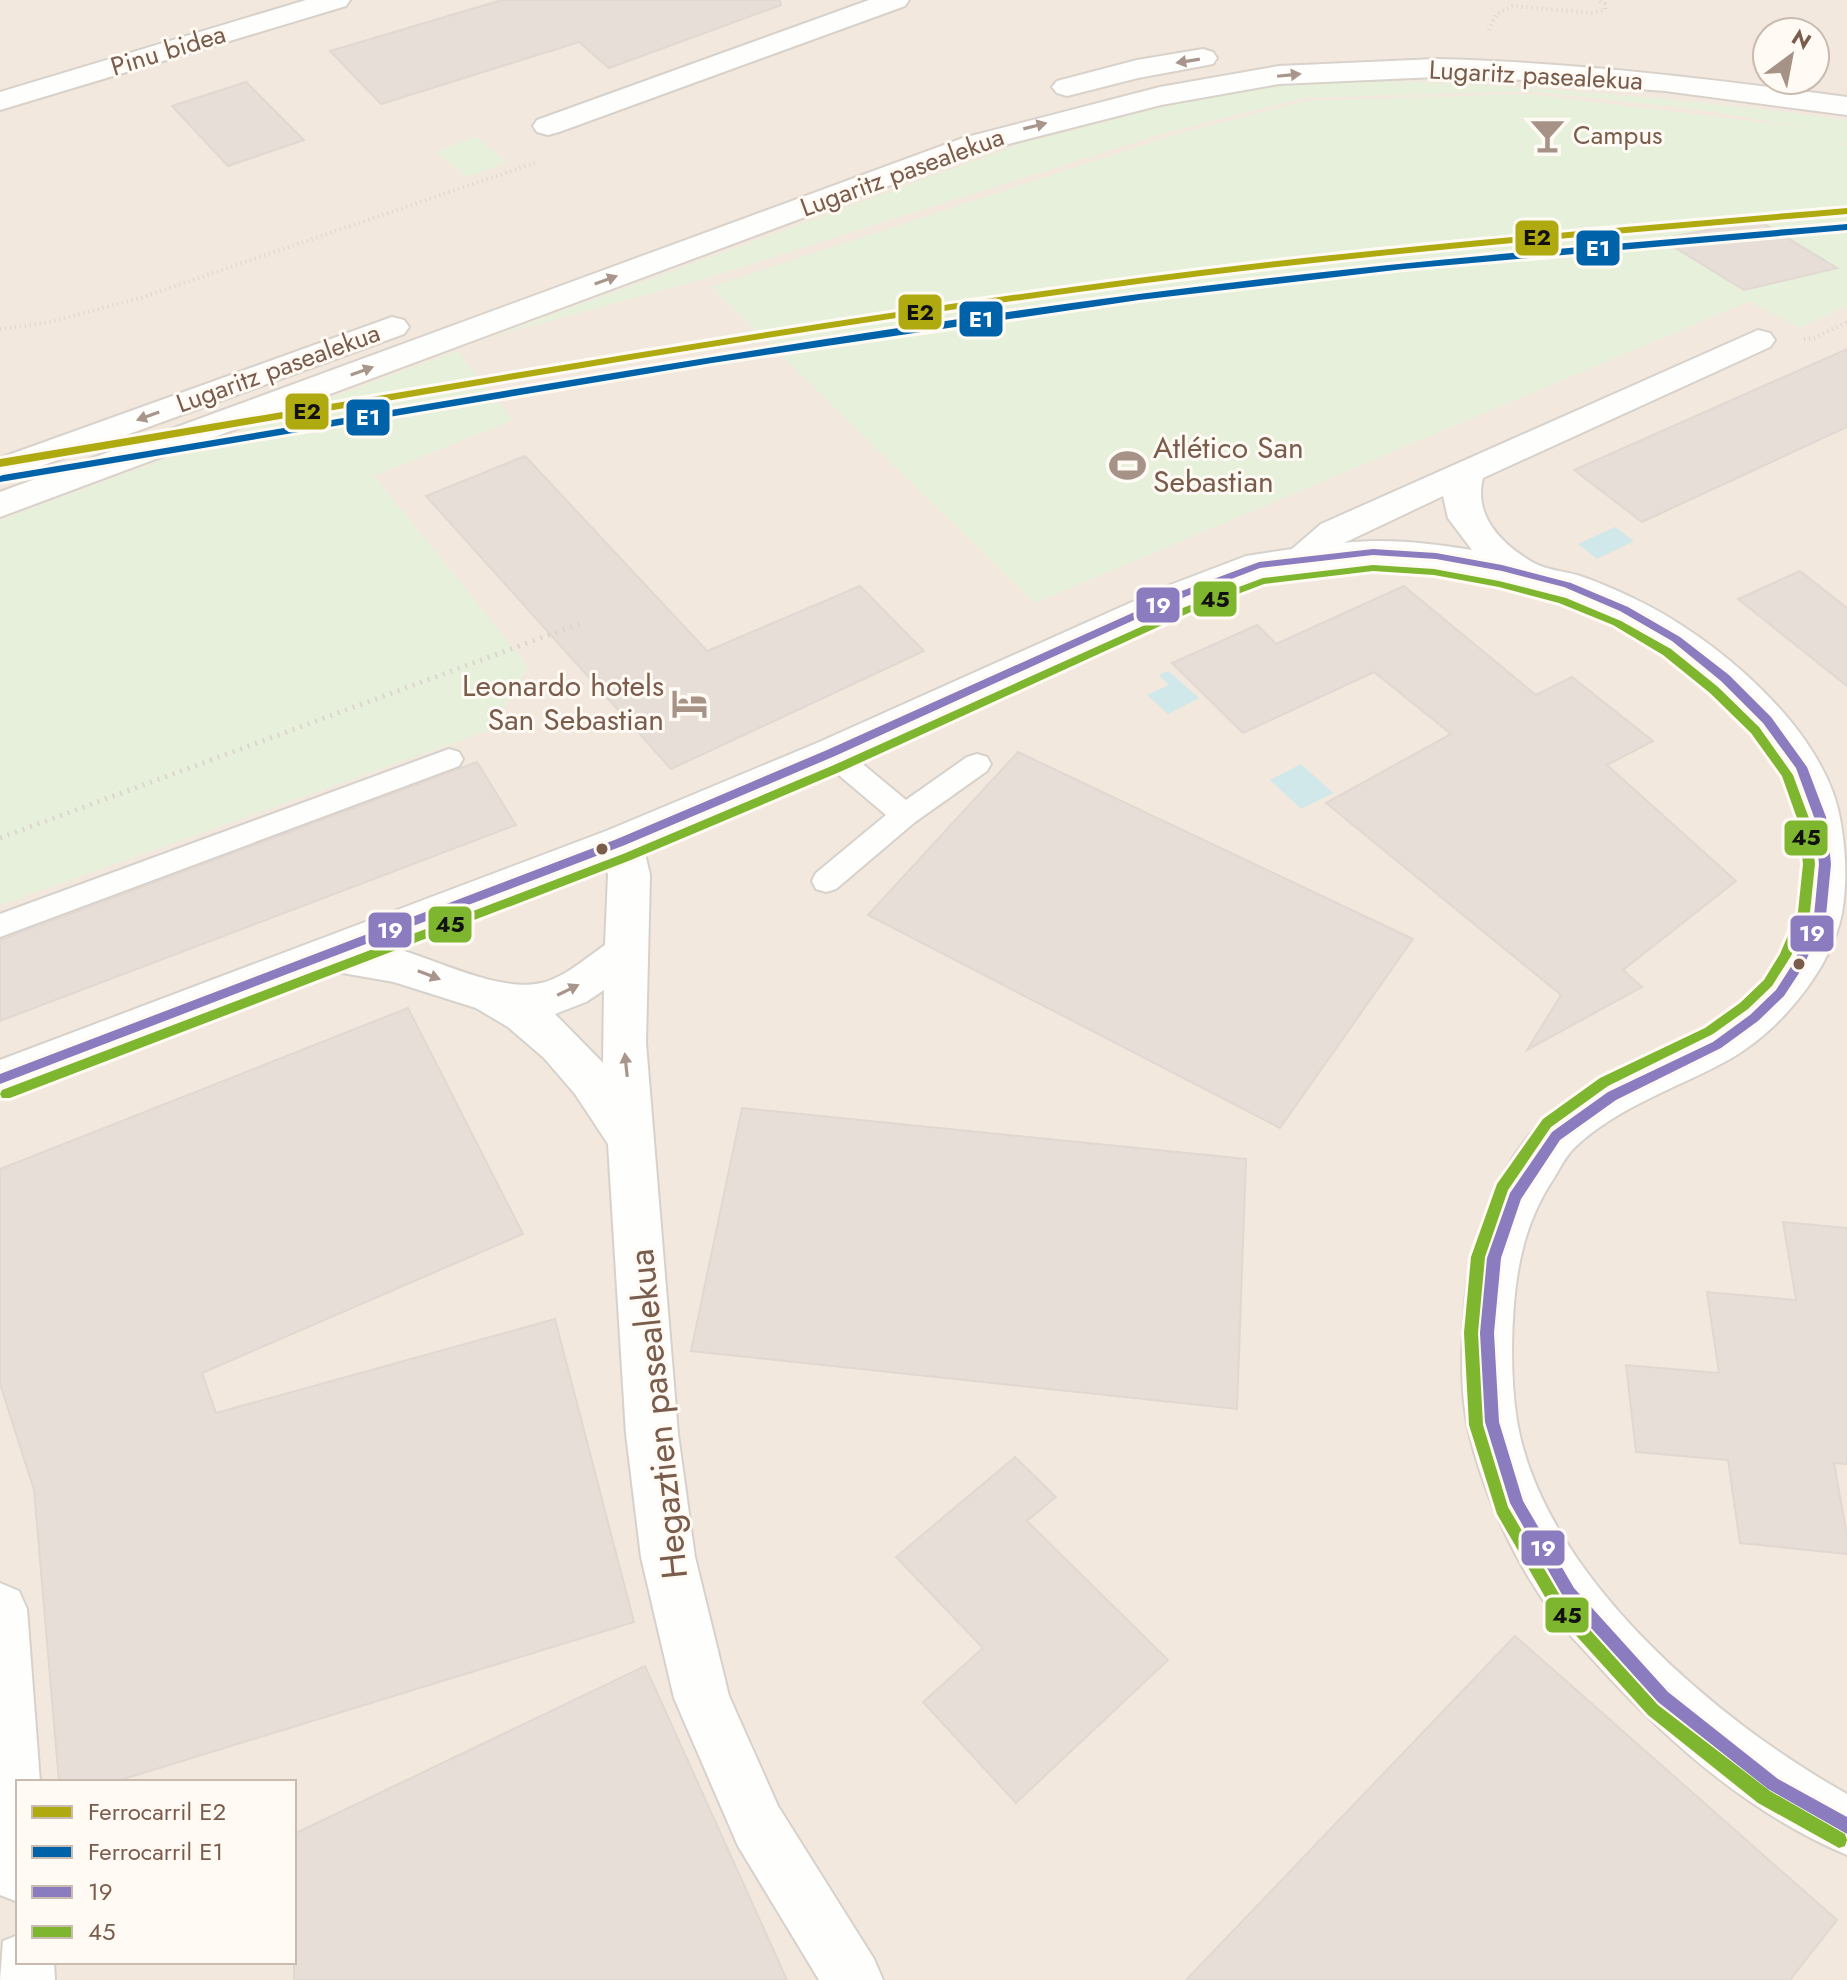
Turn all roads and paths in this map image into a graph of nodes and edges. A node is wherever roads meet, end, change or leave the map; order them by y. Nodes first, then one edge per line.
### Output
1 (336, 0) edge
2 (823, 0) edge
3 (895, 0) edge
4 (1597, 0) edge
5 (848, 16) junction
6 (1489, 30) dead end
7 (1376, 42) dead end
8 (1321, 44) dead end
9 (1751, 69) edge
10 (1041, 94) dead end
11 (0, 101) edge
12 (1847, 106) edge
13 (1001, 107) dead end
14 (548, 126) joint
15 (667, 227) dead end
16 (415, 319) dead end
17 (0, 329) edge
18 (1758, 340) dead end
19 (0, 470) edge
20 (1467, 470) junction
21 (0, 505) edge
22 (1304, 558) junction
23 (1523, 573) junction
24 (584, 622) dead end
25 (831, 753) junction
26 (449, 759) dead end
27 (977, 764) dead end
28 (905, 815) junction
29 (0, 838) edge
30 (621, 842) junction
31 (826, 881) dead end
32 (0, 926) edge
33 (625, 954) junction
34 (326, 955) junction
35 (503, 1001) junction
36 (0, 1079) edge
37 (631, 1142) junction
38 (0, 1609) edge
39 (1847, 1826) edge
40 (16, 1844) edge
41 (853, 1980) edge

1 - 11 street, Pinu bidea
2 - 5 street
3 - 5 street
4 - 6 path
5 - 14 street
7 - 9 street, Lugaritz pasealekua
8 -> 10 street
21 -> 12 street, Lugaritz pasealekua
13 - 15 street, Lugaritz pasealekua
14 - 17 path
16 -> 19 street, Lugaritz pasealekua
18 - 20 street
20 - 22 street
20 - 23 street
22 - 23 street
22 - 25 street
23 - 39 street
24 - 29 path
25 - 28 lane
25 - 30 street
26 - 32 lane
27 - 28 lane
28 - 31 lane
30 - 33 street, Hegaztien pasealekua
30 - 34 street
35 -> 33 street
37 -> 33 street, Hegaztien pasealekua
34 -> 35 street, Hegaztien pasealekua
34 - 36 street
35 - 37 street, Hegaztien pasealekua
37 - 41 street, Hegaztien pasealekua
38 - 40 street

